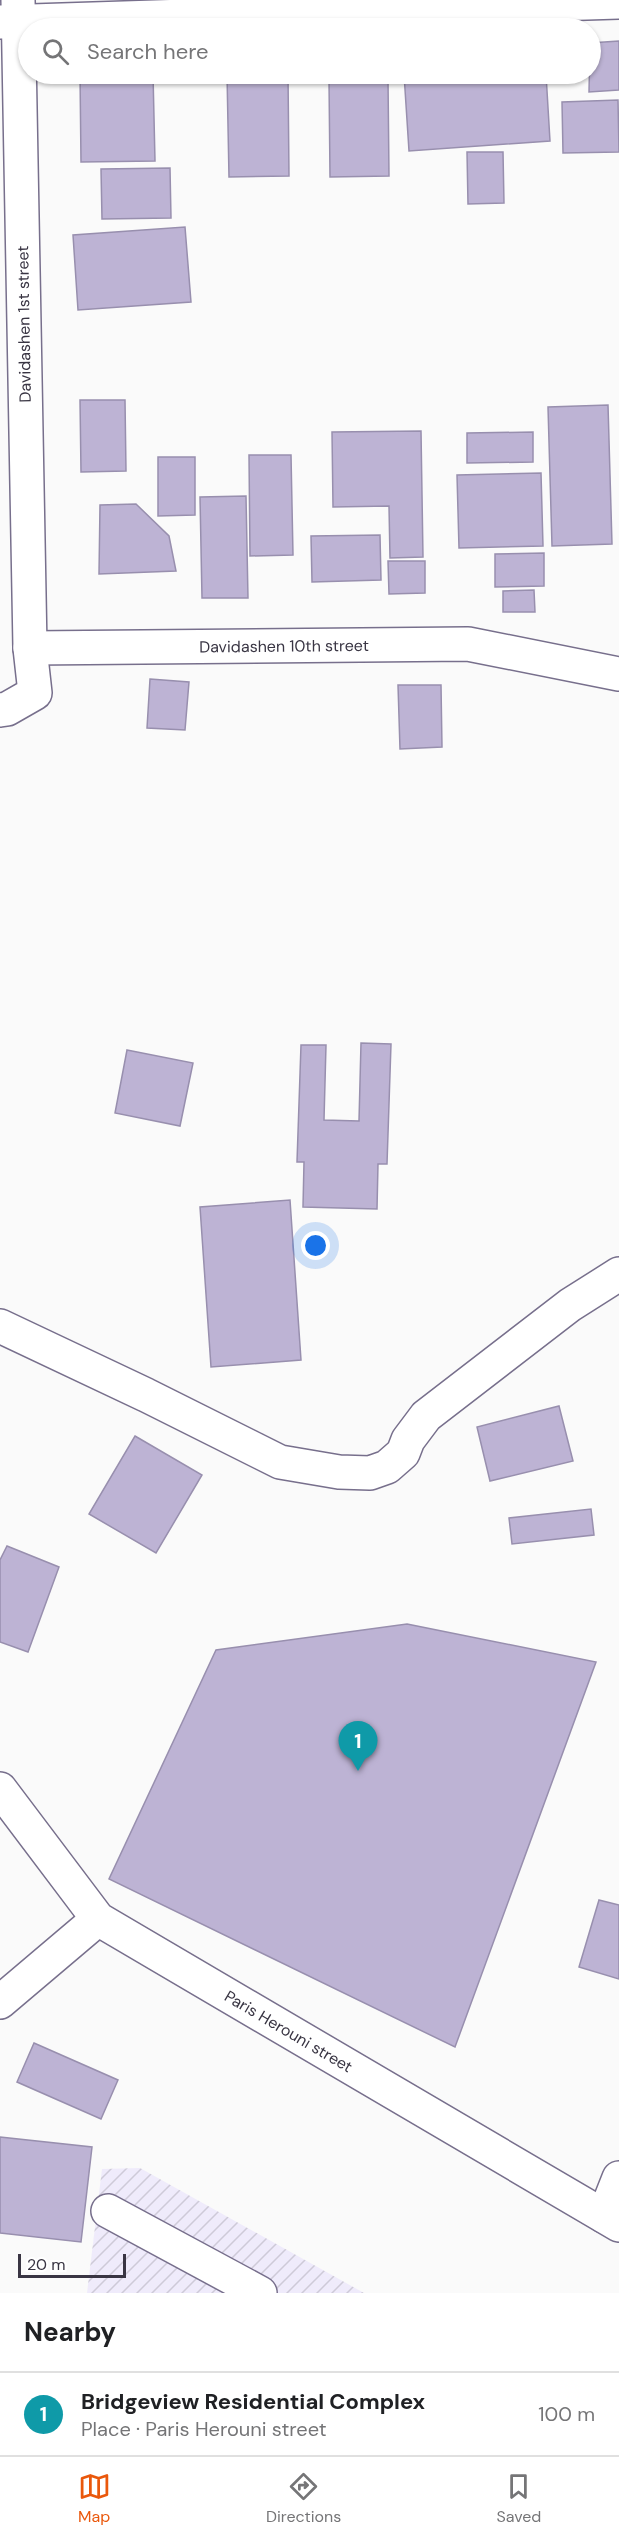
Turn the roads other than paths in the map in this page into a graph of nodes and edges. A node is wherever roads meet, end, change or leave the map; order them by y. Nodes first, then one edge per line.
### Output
1 (619, 2) edge
2 (12, 14) edge
3 (30, 648) junction
4 (619, 674) edge
5 (0, 710) edge
6 (619, 1274) edge
7 (0, 1326) edge
8 (0, 1789) edge
9 (98, 1919) junction
10 (0, 2002) edge
11 (619, 2178) edge
12 (108, 2211) dead end
13 (612, 2220) edge
14 (260, 2293) edge

1 - 2 street
2 - 3 street, Davidashen 1st street
3 - 4 street, Davidashen 10th street
3 - 5 street
6 - 7 street
8 - 9 street, Paris Herouni street
9 - 10 street
9 - 13 street, Paris Herouni street
11 - 13 street
12 - 14 street

